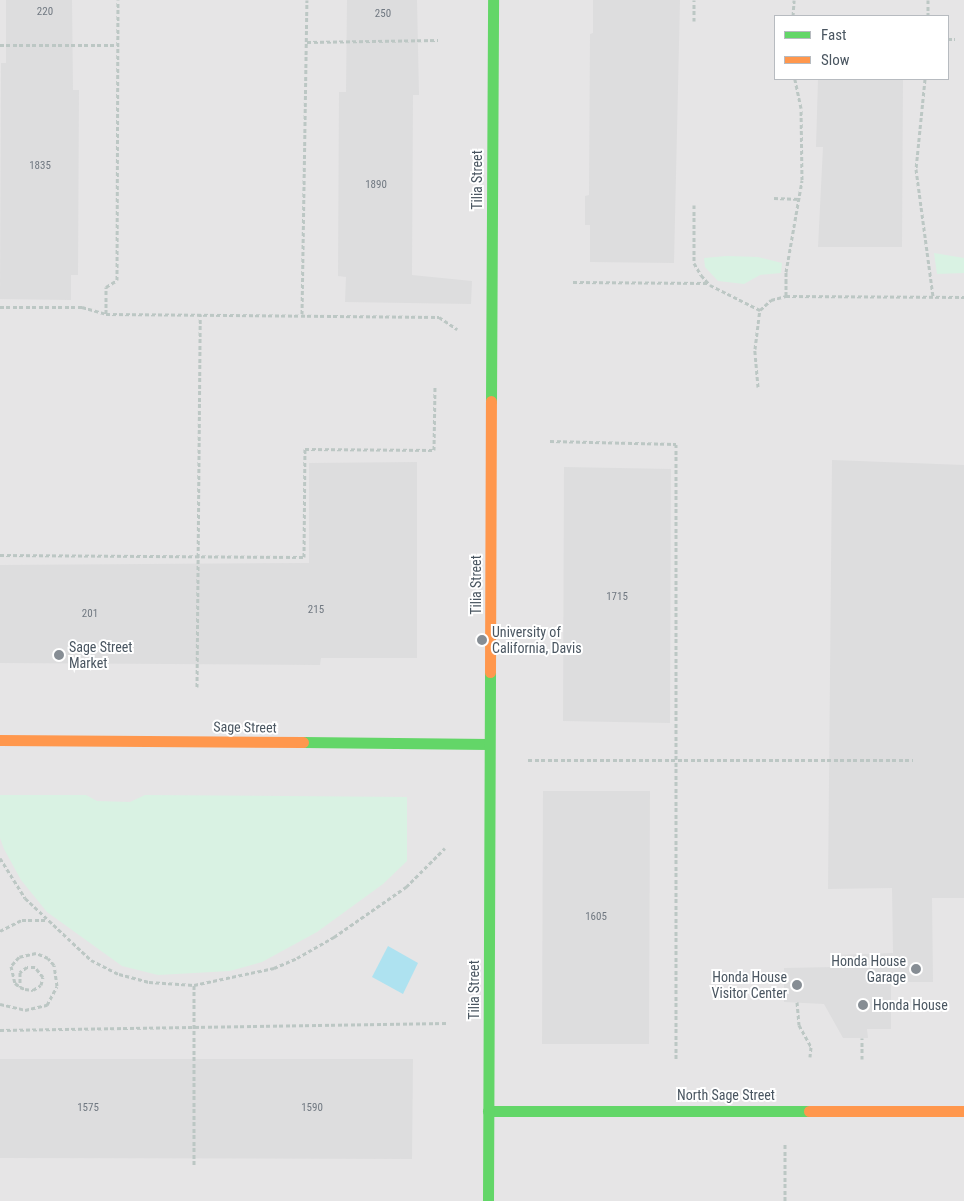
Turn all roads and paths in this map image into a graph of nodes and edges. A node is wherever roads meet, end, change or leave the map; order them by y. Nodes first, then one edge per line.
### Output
1 (118, 0) edge
2 (307, 0) edge
3 (493, 0) edge
4 (694, 0) edge
5 (794, 0) edge
6 (928, 0) edge
7 (793, 15) edge
8 (928, 15) edge
9 (694, 21) dead end
10 (949, 39) edge
11 (956, 39) dead end
12 (438, 40) dead end
13 (307, 42) junction
14 (0, 45) edge
15 (118, 45) junction
16 (795, 80) edge
17 (924, 80) edge
18 (774, 198) dead end
19 (800, 199) junction
20 (694, 205) dead end
21 (573, 282) dead end
22 (707, 282) junction
23 (786, 296) junction
24 (933, 296) junction
25 (964, 297) edge
26 (0, 307) edge
27 (760, 310) junction
28 (106, 314) junction
29 (200, 314) junction
30 (302, 314) junction
31 (460, 331) dead end
32 (435, 387) dead end
33 (758, 387) dead end
34 (550, 441) dead end
35 (0, 555) edge
36 (198, 558) junction
37 (197, 686) dead end
38 (0, 740) edge
39 (490, 744) junction
40 (528, 760) dead end
41 (913, 760) dead end
42 (676, 761) junction
43 (445, 848) dead end
44 (0, 858) edge
45 (46, 920) junction
46 (0, 930) edge
47 (194, 985) junction
48 (20, 986) junction
49 (797, 1002) dead end
50 (0, 1004) edge
51 (447, 1023) dead end
52 (193, 1028) junction
53 (0, 1030) edge
54 (862, 1038) dead end
55 (810, 1057) dead end
56 (862, 1058) dead end
57 (676, 1059) dead end
58 (786, 1110) junction
59 (488, 1111) junction
60 (964, 1111) edge
61 (194, 1165) dead end
62 (488, 1201) edge
63 (785, 1201) edge

1 - 15 path
2 - 13 path
3 - 39 street, Tilia Street
4 - 9 path
5 - 7 path
6 - 8 path
10 - 11 path
12 - 13 path
13 - 30 path
14 - 15 path
15 - 28 path
16 - 19 path
17 - 24 path
18 - 19 path
19 - 23 path
20 - 22 path
21 - 22 path
22 - 27 path
23 - 24 path
23 - 27 path
24 - 25 path
26 - 28 path
27 - 33 path
28 - 29 path
29 - 30 path
29 - 36 path
30 - 31 path
32 - 36 path
34 - 42 path
35 - 36 path
36 - 37 path
38 - 39 street, Sage Street
39 - 59 street, Tilia Street
40 - 42 path
41 - 42 path
42 - 57 path
43 - 47 path
44 - 45 path
45 - 46 path
45 - 47 path
47 - 52 path
48 - 48 path
48 - 50 path
49 - 55 path
51 - 52 path
52 - 53 path
52 - 61 path
54 - 56 path
58 - 59 street, North Sage Street
58 - 60 street, North Sage Street
58 - 63 path
59 - 62 street, Tilia Street

